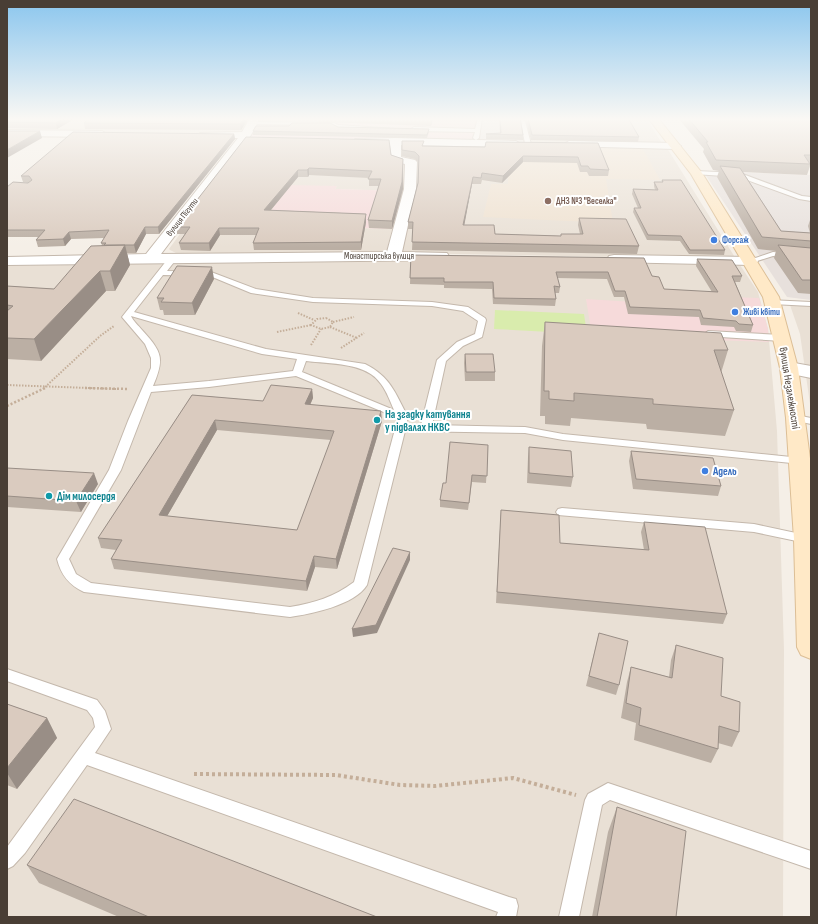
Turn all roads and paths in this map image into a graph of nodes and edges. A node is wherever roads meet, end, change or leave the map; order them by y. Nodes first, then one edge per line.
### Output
1 (226, 161) edge
2 (407, 161) edge
3 (687, 161) edge
4 (696, 173) junction
5 (811, 199) edge
6 (394, 255) junction
7 (456, 256) edge
8 (174, 257) junction
9 (811, 257) edge
10 (150, 258) junction
11 (598, 259) edge
12 (7, 261) edge
13 (751, 261) junction
14 (161, 273) junction
15 (772, 302) junction
16 (811, 304) edge
17 (127, 315) junction
18 (354, 317) dead end
19 (333, 322) junction
20 (311, 325) junction
21 (330, 327) junction
22 (278, 332) dead end
23 (695, 333) edge
24 (357, 338) dead end
25 (782, 338) junction
26 (302, 358) junction
27 (789, 368) junction
28 (811, 372) edge
29 (296, 373) junction
30 (7, 385) edge
31 (46, 388) junction
32 (147, 389) junction
33 (7, 406) edge
34 (804, 420) edge
35 (401, 422) junction
36 (426, 428) junction
37 (804, 466) edge
38 (562, 512) dead end
39 (806, 538) junction
40 (811, 635) edge
41 (7, 675) edge
42 (84, 757) junction
43 (187, 774) dead end
44 (594, 800) junction
45 (7, 860) edge
46 (811, 860) edge
47 (506, 917) edge
48 (569, 917) edge

1 - 10 street, вулиця Пігути
2 - 6 street
3 - 4 main road, вулиця Незалежності
4 - 5 lane
4 - 13 main road, вулиця Незалежності
6 - 7 street, Монастирська вулиця
6 - 8 street, Монастирська вулиця
8 - 10 street, Монастирська вулиця
8 - 14 lane
9 - 13 lane
10 - 12 street, Монастирська вулиця
11 - 13 street
13 - 15 main road, вулиця Незалежності
14 - 17 lane
14 - 36 lane
15 - 16 lane
15 - 25 main road, вулиця Незалежності
17 - 26 lane
17 - 31 path
17 - 32 lane
18 - 19 path
19 - 20 path
19 - 21 path
20 - 21 path
20 - 22 path
21 - 24 path
23 - 25 lane
25 - 27 main road, вулиця Незалежності
26 - 29 lane
26 - 35 lane
27 - 28 street
27 - 34 main road, вулиця Незалежності
29 - 32 lane
29 - 35 lane
30 - 31 path
31 - 32 path
31 - 33 path
32 - 35 lane
34 - 37 main road, вулиця Незалежності
35 - 36 lane
36 - 37 lane
37 - 39 main road, вулиця Незалежності
38 - 39 lane
39 - 40 main road, вулиця Незалежності
41 - 42 lane
42 - 45 lane
42 - 47 lane
43 - 44 path
44 - 46 lane
44 - 48 lane

